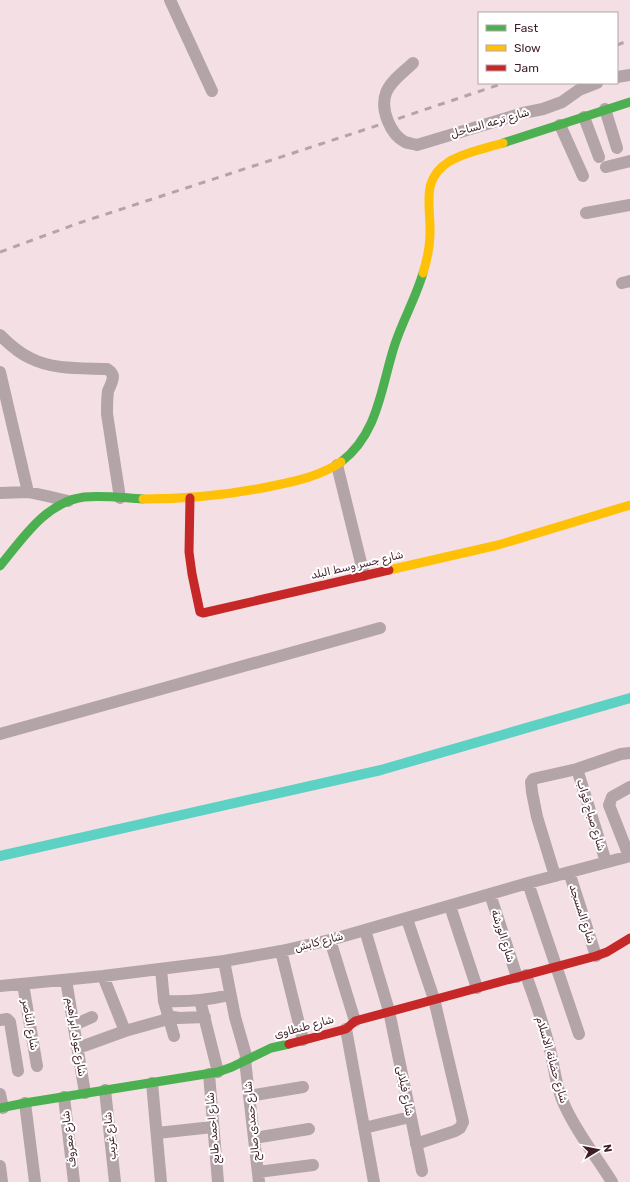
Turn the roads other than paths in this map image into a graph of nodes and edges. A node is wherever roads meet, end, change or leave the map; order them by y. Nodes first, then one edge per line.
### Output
1 (170, 0) edge
2 (413, 63) dead end
3 (630, 75) edge
4 (618, 77) edge
5 (594, 84) edge
6 (212, 91) dead end
7 (630, 102) edge
8 (605, 109) junction
9 (584, 117) junction
10 (560, 124) junction
11 (617, 148) dead end
12 (630, 161) edge
13 (583, 176) dead end
14 (630, 205) edge
15 (586, 213) dead end
16 (0, 336) edge
17 (0, 372) edge
18 (337, 465) junction
19 (28, 492) junction
20 (0, 493) edge
21 (120, 498) junction
22 (190, 498) junction
23 (68, 501) junction
24 (630, 505) edge
25 (0, 566) edge
26 (364, 575) junction
27 (380, 628) dead end
28 (0, 734) edge
29 (630, 753) edge
30 (576, 769) junction
31 (630, 787) edge
32 (630, 856) edge
33 (606, 862) junction
34 (568, 872) junction
35 (555, 876) junction
36 (528, 883) junction
37 (490, 894) junction
38 (450, 906) junction
39 (407, 919) junction
40 (365, 930) junction
41 (630, 938) edge
42 (330, 940) junction
43 (281, 951) junction
44 (596, 956) junction
45 (224, 961) junction
46 (556, 967) junction
47 (161, 969) junction
48 (103, 976) junction
49 (522, 976) junction
50 (66, 980) junction
51 (23, 984) junction
52 (0, 986) edge
53 (477, 988) junction
54 (230, 995) junction
55 (434, 999) junction
56 (200, 1000) junction
57 (164, 1001) junction
58 (389, 1011) junction
59 (92, 1017) dead end
60 (168, 1017) junction
61 (205, 1017) junction
62 (0, 1020) edge
63 (74, 1025) junction
64 (350, 1025) junction
65 (125, 1031) junction
66 (579, 1034) dead end
67 (174, 1036) dead end
68 (303, 1040) junction
69 (78, 1048) junction
70 (246, 1060) junction
71 (37, 1066) dead end
72 (18, 1071) dead end
73 (213, 1073) junction
74 (152, 1083) junction
75 (303, 1087) dead end
76 (105, 1090) junction
77 (85, 1093) junction
78 (0, 1094) edge
79 (250, 1096) junction
80 (64, 1097) junction
81 (25, 1103) junction
82 (1, 1108) edge
83 (410, 1117) junction
84 (213, 1127) junction
85 (364, 1128) junction
86 (309, 1129) dead end
87 (157, 1133) junction
88 (254, 1138) junction
89 (416, 1144) junction
90 (313, 1165) dead end
91 (0, 1166) edge
92 (422, 1171) dead end
93 (258, 1177) edge
94 (2, 1182) edge
95 (35, 1182) edge
96 (74, 1182) edge
97 (115, 1182) edge
98 (161, 1182) edge
99 (218, 1182) edge
100 (374, 1182) edge
101 (612, 1182) edge

1 - 6 street
2 - 5 street, شارع ترعه الساحل
3 - 4 street
7 - 8 street
8 - 9 street
8 - 11 street
9 - 10 street
9 - 12 street
10 - 13 street
10 - 18 street
14 - 15 street
16 - 21 street
17 - 19 street
18 - 22 street
18 - 26 street
19 - 20 street
19 - 23 street
21 - 22 street
21 - 23 street
22 - 26 street, شارع جسر وسط البلد
23 - 25 street
24 - 26 street, شارع جسر وسط البلد
27 - 28 street
29 - 30 street
30 - 33 street, شارع صباح قواب
30 - 35 street
31 - 32 street
32 - 33 street, شارع كابش
33 - 34 street, شارع كابش
34 - 35 street, شارع كابش
34 - 44 street, شارع المسجد
35 - 36 street, شارع كابش
36 - 37 street, شارع كابش
36 - 46 street
37 - 38 street, شارع كابش
37 - 49 street, شارع الورشة
38 - 39 street, شارع كابش
38 - 53 street
39 - 40 street, شارع كابش
39 - 55 street
40 - 42 street, شارع كابش
40 - 58 street, شارع فيلانى
41 - 44 street, شارع طنطاوى
42 - 43 street, شارع كابش
42 - 64 street
43 - 45 street, شارع كابش
43 - 68 street
44 - 46 street, شارع طنطاوى
45 - 47 street, شارع كابش
45 - 54 street, شارع حمدى صالح
46 - 49 street, شارع طنطاوى
46 - 66 street
47 - 48 street, شارع كابش
47 - 57 street
48 - 50 street, شارع كابش
48 - 65 street
49 - 53 street, شارع طنطاوى
49 - 101 street, شارع حضانة الاسلام
50 - 51 street, شارع كابش
50 - 63 street, شارع عواد ابراهيم
51 - 52 street, شارع كابش
51 - 71 street, شارع الناصر
53 - 55 street, شارع طنطاوى
54 - 56 street
54 - 70 street, شارع حمدى صالح
55 - 58 street, شارع طنطاوى
55 - 89 street
56 - 57 street
56 - 61 street, شارع احمد طايع
57 - 60 street
58 - 64 street, شارع طنطاوى
58 - 83 street, شارع فيلانى
59 - 63 street
60 - 61 street
60 - 65 street
60 - 67 street
61 - 73 street, شارع احمد طايع
62 - 72 street
63 - 69 street, شارع عواد ابراهيم
64 - 68 street, شارع طنطاوى
64 - 85 street
65 - 69 street
68 - 70 street, شارع طنطاوى
69 - 77 street, شارع عواد ابراهيم
70 - 73 street, شارع طنطاوى
70 - 79 street, شارع حمدى صالح
73 - 74 street, شارع طنطاوى
73 - 84 street, شارع احمد طايع
74 - 76 street, شارع طنطاوى
74 - 87 street
75 - 79 street
76 - 77 street, شارع طنطاوى
76 - 97 street, شارع غريب
77 - 80 street, شارع طنطاوى
78 - 82 street
79 - 88 street, شارع حمدى صالح
80 - 81 street, شارع طنطاوى
80 - 96 street, شارع معروف
81 - 82 street, شارع طنطاوى
81 - 95 street
83 - 85 street
83 - 89 street, شارع فيلانى
84 - 87 street
84 - 99 street, شارع احمد طايع
85 - 100 street
86 - 88 street
87 - 98 street
88 - 93 street, شارع حمدى صالح
89 - 92 street, شارع فيلانى
90 - 93 street
91 - 94 street

